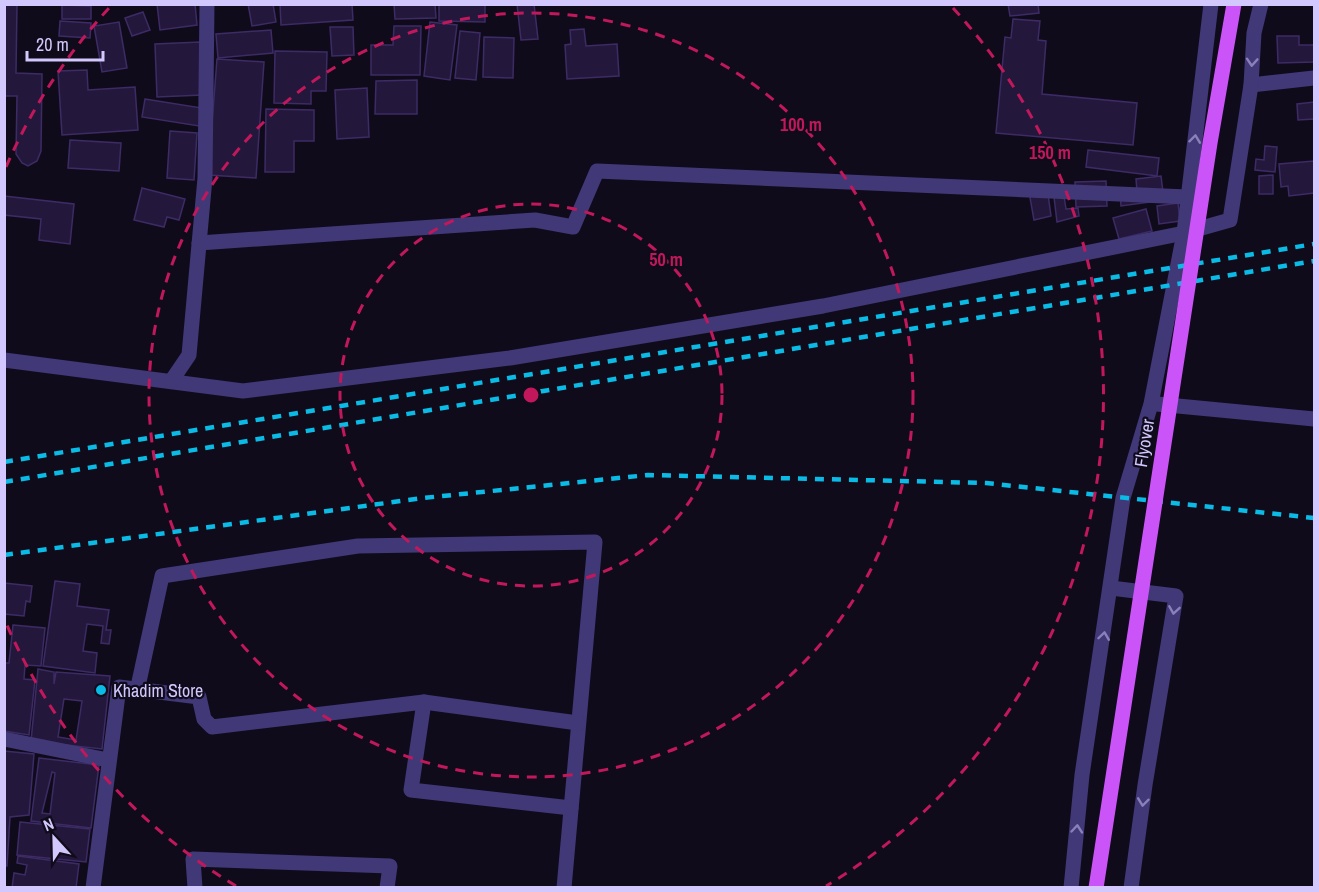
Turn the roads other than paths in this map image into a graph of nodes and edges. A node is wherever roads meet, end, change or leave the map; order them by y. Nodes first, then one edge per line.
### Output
1 (207, 4) edge
2 (1211, 4) edge
3 (1234, 4) edge
4 (1261, 4) edge
5 (1314, 78) edge
6 (1251, 85) junction
7 (1187, 197) junction
8 (1184, 233) junction
9 (199, 243) junction
10 (4, 360) edge
11 (172, 380) junction
12 (1150, 404) junction
13 (1314, 419) edge
14 (1111, 588) junction
15 (138, 691) junction
16 (424, 702) junction
17 (578, 723) junction
18 (4, 739) edge
19 (108, 760) junction
20 (571, 808) junction
21 (93, 888) edge
22 (195, 888) edge
23 (387, 888) edge
24 (564, 888) edge
25 (1071, 888) edge
26 (1096, 888) edge
27 (1131, 888) edge

1 - 9 street
7 -> 2 street
3 - 26 main road, Flyover, bridge
4 -> 6 street
5 - 6 street
6 - 8 street
7 - 8 street
7 - 9 street
8 - 11 street
8 - 12 street
9 - 11 street
10 - 11 street
12 - 13 street
12 - 14 street
25 -> 14 street
14 -> 27 street
15 - 16 street
15 - 17 street
15 - 19 street
16 - 17 street
16 - 20 street
17 - 20 street
18 - 19 street
19 - 21 street
20 - 24 street
22 - 23 street

